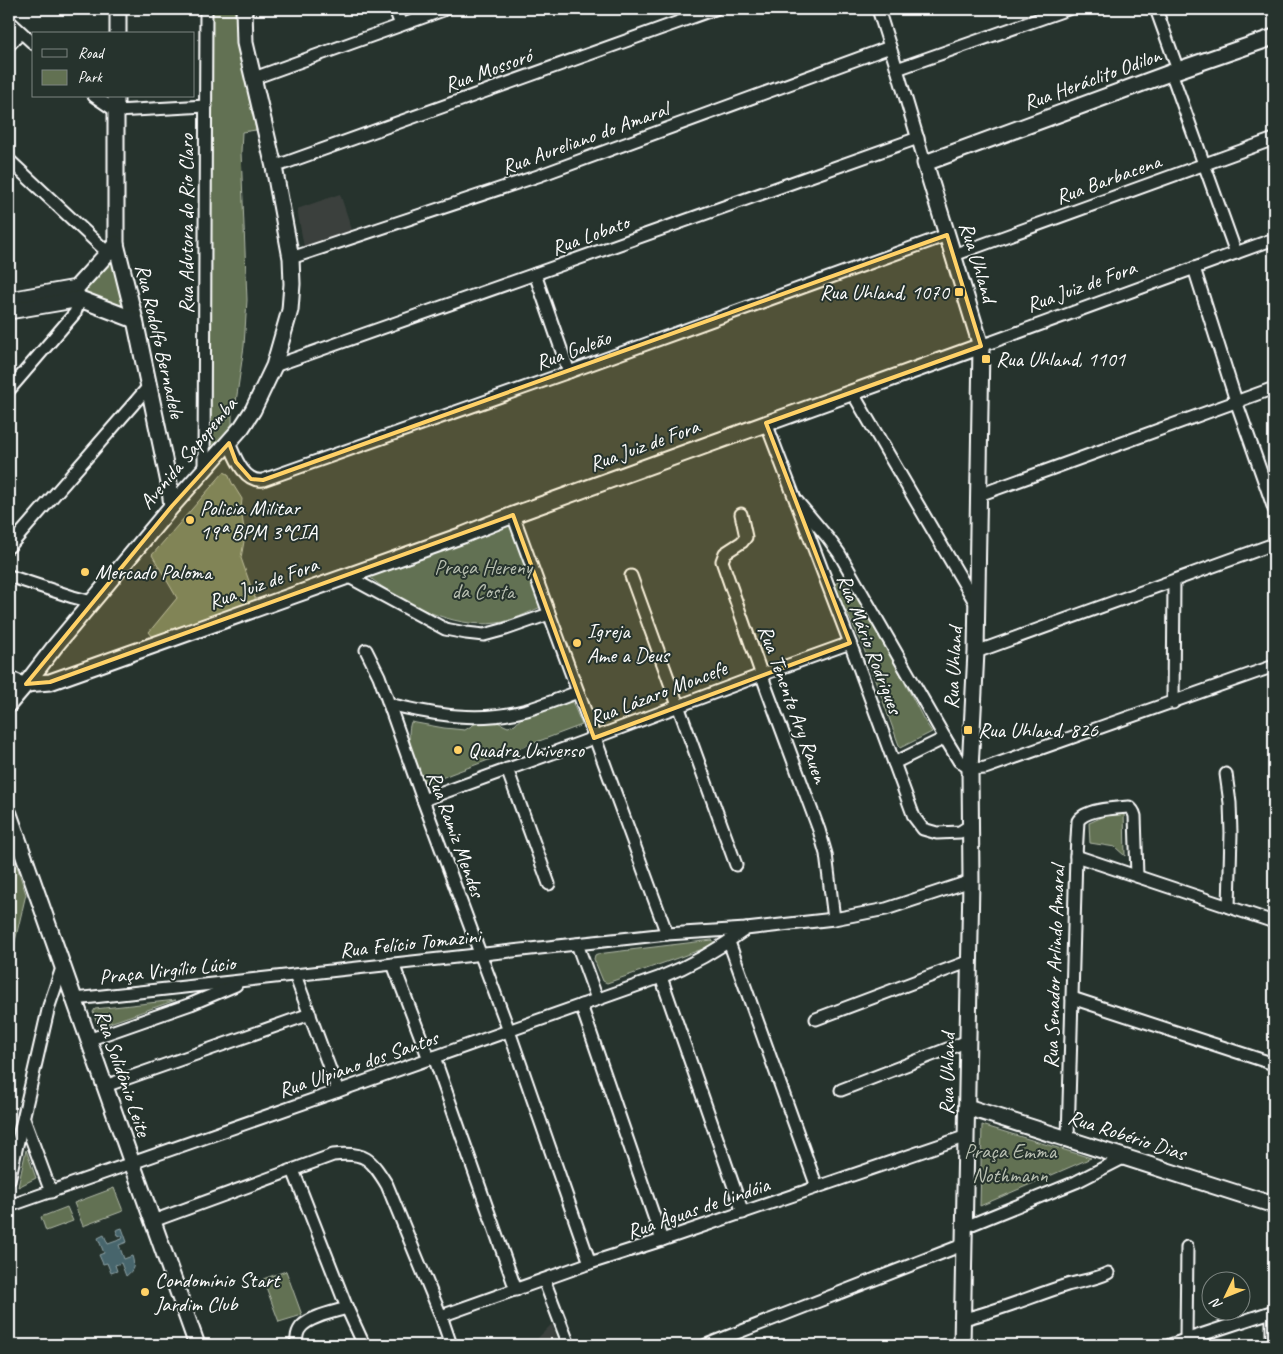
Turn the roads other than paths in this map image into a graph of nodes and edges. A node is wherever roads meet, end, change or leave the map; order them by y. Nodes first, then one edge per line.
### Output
1 (118, 9) edge
2 (206, 9) edge
3 (244, 9) edge
4 (395, 9) edge
5 (446, 9) edge
6 (715, 9) edge
7 (878, 9) edge
8 (1068, 9) edge
9 (1156, 9) edge
10 (9, 21) edge
11 (400, 25) junction
12 (118, 32) edge
13 (21, 33) junction
14 (1274, 37) edge
15 (32, 42) edge
16 (9, 45) edge
17 (890, 47) junction
18 (897, 69) junction
19 (1175, 71) junction
20 (254, 78) junction
21 (100, 98) edge
22 (116, 104) edge
23 (206, 106) junction
24 (918, 138) junction
25 (1274, 139) edge
26 (9, 160) edge
27 (924, 163) junction
28 (1204, 164) junction
29 (274, 167) junction
30 (947, 235) junction
31 (1274, 239) edge
32 (112, 249) junction
33 (1236, 253) junction
34 (954, 255) junction
35 (291, 258) junction
36 (1194, 268) junction
37 (535, 274) junction
38 (78, 293) junction
39 (9, 300) edge
40 (9, 311) edge
41 (135, 320) junction
42 (981, 346) junction
43 (274, 366) junction
44 (569, 372) junction
45 (149, 386) junction
46 (1274, 388) edge
47 (9, 390) edge
48 (852, 392) junction
49 (1236, 401) junction
50 (766, 424) junction
51 (229, 443) junction
52 (204, 469) junction
53 (980, 495) junction
54 (796, 500) junction
55 (172, 506) junction
56 (1274, 509) edge
57 (741, 514) dead end
58 (513, 516) junction
59 (1274, 544) edge
60 (9, 547) edge
61 (9, 576) edge
62 (347, 576) junction
63 (631, 576) dead end
64 (1174, 581) junction
65 (92, 602) junction
66 (977, 605) junction
67 (549, 614) junction
68 (850, 643) junction
69 (366, 650) dead end
70 (976, 652) junction
71 (1274, 666) edge
72 (761, 675) junction
73 (9, 678) edge
74 (26, 684) junction
75 (578, 692) junction
76 (1173, 703) junction
77 (9, 704) edge
78 (389, 704) junction
79 (678, 706) junction
80 (594, 738) junction
81 (945, 738) junction
82 (894, 763) junction
83 (507, 769) junction
84 (970, 769) junction
85 (1226, 774) dead end
86 (423, 800) junction
87 (9, 814) edge
88 (972, 825) junction
89 (1076, 856) junction
90 (736, 865) dead end
91 (1137, 876) junction
92 (971, 881) junction
93 (549, 884) dead end
94 (1229, 907) junction
95 (834, 918) junction
96 (1274, 922) edge
97 (746, 929) junction
98 (667, 934) junction
99 (729, 942) junction
100 (577, 944) junction
101 (480, 954) junction
102 (970, 961) junction
103 (393, 964) junction
104 (62, 965) junction
105 (295, 975) junction
106 (661, 977) junction
107 (247, 980) junction
108 (1072, 998) junction
109 (75, 999) junction
110 (597, 999) junction
111 (581, 1005) junction
112 (310, 1014) junction
113 (816, 1019) dead end
114 (509, 1031) junction
115 (88, 1040) junction
116 (968, 1041) junction
117 (432, 1058) junction
118 (1274, 1064) edge
119 (105, 1086) junction
120 (841, 1090) dead end
121 (338, 1091) junction
122 (967, 1106) junction
123 (24, 1119) junction
124 (967, 1136) junction
125 (1068, 1138) junction
126 (1125, 1156) junction
127 (132, 1164) junction
128 (292, 1170) junction
129 (9, 1180) edge
130 (817, 1187) junction
131 (51, 1192) junction
132 (1274, 1205) edge
133 (9, 1206) edge
134 (743, 1213) junction
135 (153, 1221) junction
136 (965, 1227) junction
137 (662, 1240) junction
138 (965, 1244) junction
139 (1187, 1247) dead end
140 (590, 1263) junction
141 (1108, 1272) dead end
142 (544, 1280) junction
143 (516, 1290) junction
144 (347, 1308) junction
145 (1273, 1311) edge
146 (441, 1316) junction
147 (963, 1319) junction
148 (1186, 1340) junction
149 (197, 1345) edge
150 (297, 1345) edge
151 (364, 1345) edge
152 (451, 1345) edge
153 (569, 1345) edge
154 (706, 1345) edge
155 (962, 1345) edge
156 (1170, 1345) edge
157 (1272, 1345) edge

1 - 12 street
2 - 23 street, Rua Adutora do Rio Claro
3 - 20 street, Avenida Sapopemba
4 - 11 street
5 - 11 street
6 - 29 street, Rua Mossoró
7 - 17 street, Rua Uhland
8 - 18 street
9 - 19 street
10 - 13 street
11 - 20 street
13 - 15 street
13 - 16 street
14 - 19 street, Rua Heráclito Odilon
17 - 18 street, Rua Uhland
17 - 35 street, Rua Aureliano do Amaral
18 - 24 street, Rua Uhland
19 - 27 street, Rua Heráclito Odilon
19 - 28 street
20 - 29 street, Avenida Sapopemba
21 - 22 street
22 - 23 street
22 - 32 street, Rua Rodolfo Bernadele
23 - 52 street, Rua Adutora do Rio Claro
24 - 27 street, Rua Uhland
24 - 37 street, Rua Lobato
25 - 28 street, Rua Barbacena
26 - 32 street
27 - 30 street, Rua Uhland
28 - 33 street
28 - 34 street, Rua Barbacena
29 - 35 street, Avenida Sapopemba
30 - 34 street, Rua Uhland
30 - 44 street, Rua Galeão
31 - 33 street, Rua Juiz de Fora
32 - 38 street
32 - 41 street, Rua Rodolfo Bernadele
33 - 36 street, Rua Juiz de Fora
34 - 42 street, Rua Uhland
35 - 43 street, Avenida Sapopemba
36 - 42 street, Rua Juiz de Fora
36 - 49 street
37 - 43 street, Rua Lobato
37 - 44 street
38 - 39 street
38 - 40 street
38 - 41 street
38 - 47 street
41 - 45 street, Rua Rodolfo Bernadele
42 - 48 street, Rua Juiz de Fora
42 - 53 street, Rua Uhland
43 - 51 street, Avenida Sapopemba
44 - 51 street, Rua Galeão
45 - 55 street, Rua Rodolfo Bernadele
45 - 60 street
46 - 49 street
48 - 50 street, Rua Juiz de Fora
48 - 66 street
49 - 53 street
49 - 56 street
50 - 54 street, Rua Mário Rodrigues
50 - 58 street, Rua Juiz de Fora
51 - 52 street, Avenida Sapopemba
52 - 55 street, Avenida Sapopemba
53 - 66 street, Rua Uhland
54 - 68 street, Rua Mário Rodrigues
54 - 81 street
55 - 65 street, Avenida Sapopemba
57 - 72 street, Rua Tenente Ary Rauen
58 - 62 street, Rua Juiz de Fora
58 - 67 street
59 - 64 street
61 - 65 street
62 - 67 street
62 - 74 street, Rua Juiz de Fora
63 - 79 street
64 - 70 street
64 - 76 street
65 - 74 street, Avenida Sapopemba
66 - 70 street, Rua Uhland
67 - 75 street
68 - 72 street, Rua Lázaro Moncefe
68 - 82 street, Rua Mário Rodrigues
69 - 78 street, Rua Ramiz Mendes
70 - 84 street, Rua Uhland
71 - 76 street
72 - 79 street, Rua Lázaro Moncefe
72 - 95 street, Rua Tenente Ary Rauen
73 - 74 street
74 - 77 street, Avenida Sapopemba
75 - 78 street
75 - 80 street
76 - 84 street
78 - 86 street, Rua Ramiz Mendes
79 - 80 street, Rua Lázaro Moncefe
79 - 90 street
80 - 83 street, Rua Lázaro Moncefe
80 - 98 street
81 - 82 street
81 - 84 street
82 - 88 street, Rua Mário Rodrigues
83 - 86 street, Rua Lázaro Moncefe
83 - 93 street
84 - 88 street, Rua Uhland
85 - 94 street
86 - 101 street, Rua Ramiz Mendes
87 - 104 street, Rua Solidônio Leite
88 - 92 street, Rua Uhland
89 - 91 street, Rua Senador Arlindo Amaral
89 - 91 street
89 - 108 street, Rua Senador Arlindo Amaral
91 - 94 street, Rua Senador Arlindo Amaral
92 - 95 street, Rua Felício Tomazini
92 - 102 street, Rua Uhland
94 - 96 street, Rua Senador Arlindo Amaral
95 - 97 street, Rua Felício Tomazini
97 - 98 street, Rua Felício Tomazini
97 - 99 street, Rua Ulpiano dos Santos
98 - 100 street, Rua Felício Tomazini
99 - 106 street, Rua Ulpiano dos Santos
99 - 130 street
100 - 101 street, Rua Felício Tomazini
100 - 110 street
101 - 103 street, Rua Felício Tomazini
101 - 114 street, Rua Ramiz Mendes
102 - 113 street
102 - 116 street, Rua Uhland
103 - 105 street, Rua Felício Tomazini
103 - 117 street
104 - 109 street, Rua Solidônio Leite
104 - 123 street
105 - 107 street, Rua Felício Tomazini
105 - 112 street
106 - 110 street, Rua Ulpiano dos Santos
106 - 134 street
107 - 109 street, Praça Virgílio Lúcio
107 - 115 street, Praça Virgílio Lúcio
108 - 118 street
108 - 125 street, Rua Senador Arlindo Amaral
109 - 115 street, Rua Solidônio Leite
110 - 111 street, Rua Ulpiano dos Santos
111 - 114 street, Rua Ulpiano dos Santos
111 - 137 street
112 - 119 street
112 - 121 street
114 - 117 street, Rua Ulpiano dos Santos
114 - 140 street, Rua Ramiz Mendes
115 - 119 street, Rua Solidônio Leite
116 - 120 street
116 - 122 street, Rua Uhland
117 - 121 street, Rua Ulpiano dos Santos
117 - 143 street
119 - 127 street, Rua Solidônio Leite
121 - 127 street, Rua Ulpiano dos Santos
122 - 124 street, Rua Uhland
122 - 125 street, Rua Robério Dias
123 - 129 street
123 - 131 street
124 - 130 street, Rua Àguas de Lindóia
124 - 136 street, Rua Uhland
125 - 126 street, Rua Robério Dias
126 - 132 street, Rua Robério Dias
126 - 136 street
127 - 131 street, Rua Ulpiano dos Santos
127 - 135 street, Rua Solidônio Leite
128 - 135 street
128 - 144 street
128 - 146 street
130 - 134 street, Rua Àguas de Lindóia
131 - 133 street, Rua Ulpiano dos Santos
134 - 137 street, Rua Àguas de Lindóia
135 - 149 street, Rua Solidônio Leite
136 - 138 street, Rua Uhland
137 - 140 street, Rua Àguas de Lindóia
138 - 147 street, Rua Uhland
138 - 154 street
139 - 148 street
140 - 142 street, Rua Àguas de Lindóia
141 - 147 street
142 - 143 street, Rua Àguas de Lindóia
142 - 153 street
143 - 146 street, Rua Àguas de Lindóia
144 - 150 street
144 - 151 street
145 - 148 street
145 - 157 street
146 - 152 street
147 - 155 street, Rua Uhland
148 - 156 street

